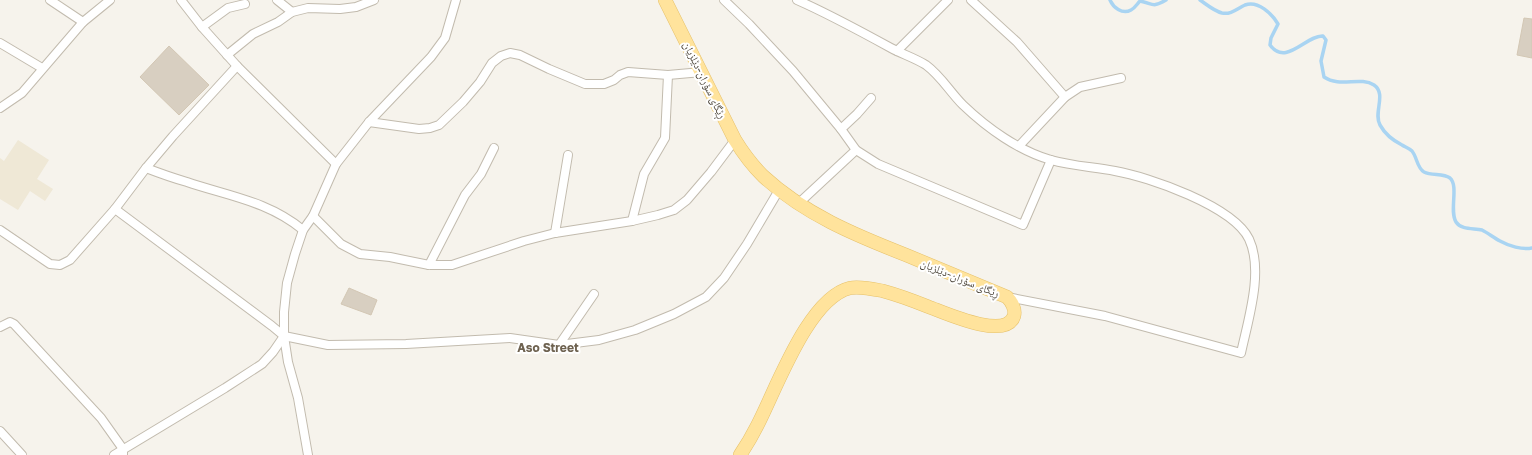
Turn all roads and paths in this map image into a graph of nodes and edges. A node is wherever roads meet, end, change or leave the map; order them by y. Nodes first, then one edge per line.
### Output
1 (50, 0) edge
2 (110, 0) edge
3 (181, 0) edge
4 (277, 0) edge
5 (316, 0) edge
6 (374, 0) edge
7 (456, 0) edge
8 (665, 0) edge
9 (724, 0) edge
10 (797, 0) edge
11 (948, 0) edge
12 (971, 0) edge
13 (245, 4) dead end
14 (313, 8) junction
15 (292, 12) junction
16 (83, 22) junction
17 (202, 28) junction
18 (0, 43) edge
19 (897, 51) junction
20 (227, 55) junction
21 (237, 66) junction
22 (42, 68) junction
23 (702, 72) junction
24 (668, 75) junction
25 (1121, 78) dead end
26 (1066, 97) junction
27 (870, 98) dead end
28 (0, 108) edge
29 (369, 122) junction
30 (841, 129) junction
31 (735, 140) junction
32 (1019, 146) junction
33 (494, 148) dead end
34 (856, 150) junction
35 (568, 155) dead end
36 (1051, 160) junction
37 (336, 164) junction
38 (146, 168) junction
39 (779, 190) junction
40 (799, 203) junction
41 (115, 209) junction
42 (313, 216) junction
43 (632, 221) junction
44 (0, 230) edge
45 (303, 230) junction
46 (555, 233) junction
47 (429, 265) junction
48 (594, 294) dead end
49 (1007, 297) junction
50 (0, 327) edge
51 (284, 336) junction
52 (559, 345) junction
53 (0, 431) edge
54 (123, 452) edge
55 (22, 455) edge
56 (114, 455) edge
57 (308, 455) edge
58 (740, 455) edge

1 - 16 street
2 - 16 street
3 - 17 street
4 - 15 street
5 - 14 street
6 - 14 street
7 - 29 street
8 - 23 main road, ڕێگای سۆران-دێلزیان
9 - 30 street
10 - 19 street
11 - 19 street
12 - 26 street
13 - 17 street
14 - 15 street
15 - 20 street
16 - 22 street
17 - 20 street
18 - 22 street
19 - 32 street
20 - 21 street
21 - 37 street
21 - 38 street
22 - 28 street
23 - 24 street
23 - 31 main road, ڕێگای سۆران-دێلزیان
24 - 29 street
24 - 43 street
25 - 26 street
26 - 32 street
27 - 30 street
29 - 37 street
30 - 34 street
31 - 39 main road, ڕێگای سۆران-دێلزیان
31 - 43 street
32 - 36 street
33 - 47 street
34 - 36 street
34 - 40 street
35 - 46 street
36 - 49 street
37 - 42 street
38 - 41 street
38 - 45 street
39 - 40 main road, ڕێگای سۆران-دێلزیان
39 - 52 street
40 - 49 main road, ڕێگای سۆران-دێلزیان
41 - 44 street
41 - 51 street
42 - 45 street
42 - 47 street
43 - 46 street
45 - 51 street
46 - 47 street
48 - 52 street
49 - 58 main road, ڕێگای سۆران-دێلزیان
50 - 54 street
51 - 52 street
51 - 54 street
51 - 57 street
53 - 55 street
54 - 56 street

